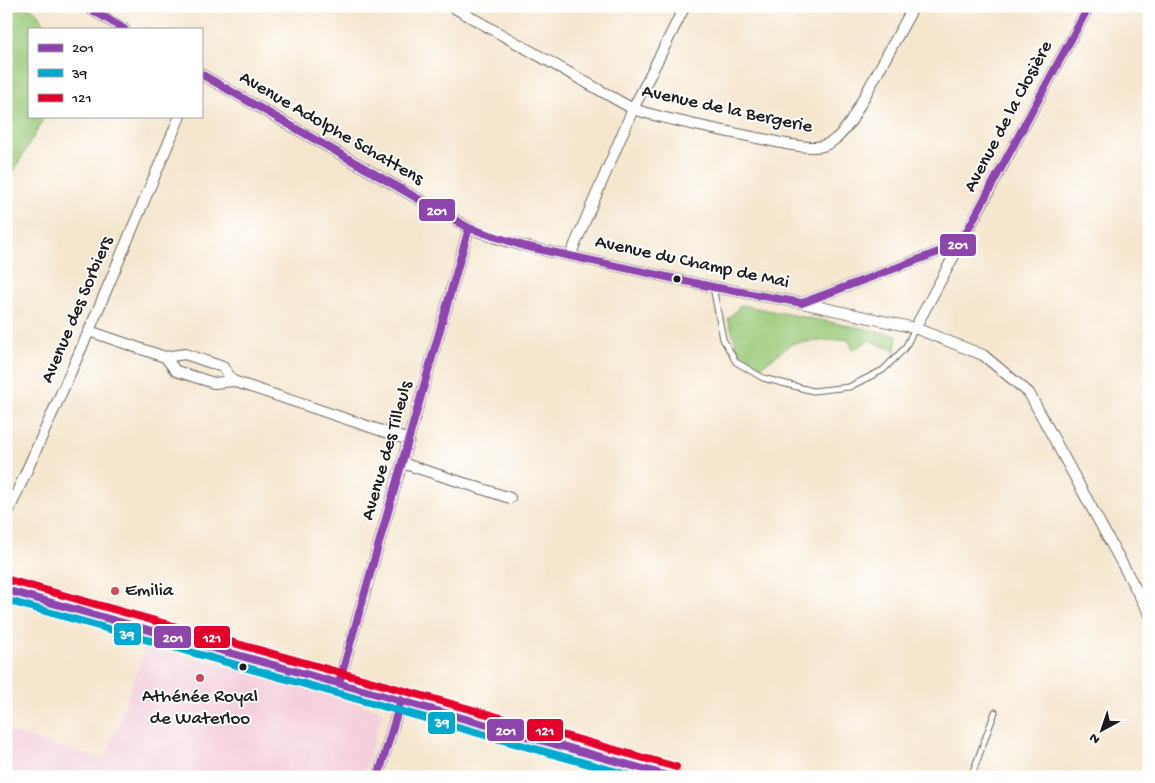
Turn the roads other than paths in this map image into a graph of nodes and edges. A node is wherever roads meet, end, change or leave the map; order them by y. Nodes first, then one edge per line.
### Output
1 (86, 6) edge
2 (452, 6) edge
3 (685, 6) edge
4 (914, 6) edge
5 (1088, 6) edge
6 (122, 28) edge
7 (202, 75) edge
8 (633, 110) junction
9 (179, 118) edge
10 (470, 228) junction
11 (960, 244) junction
12 (570, 256) junction
13 (713, 287) junction
14 (802, 303) junction
15 (915, 328) junction
16 (89, 331) junction
17 (165, 357) junction
18 (233, 381) junction
19 (409, 440) junction
20 (402, 463) junction
21 (510, 498) dead end
22 (6, 517) edge
23 (6, 590) edge
24 (1149, 613) edge
25 (339, 683) junction
26 (400, 700) junction
27 (995, 712) dead end
28 (378, 777) edge
29 (673, 777) edge
30 (971, 777) edge

1 - 6 street
2 - 8 street, Avenue de la Bergerie
3 - 8 street
4 - 8 street, Avenue de la Bergerie
5 - 11 street, Avenue de la Closière
7 - 10 street, Avenue Adolphe Schattens
8 - 12 street
9 - 16 street, Avenue des Sorbiers
10 - 12 street, Avenue du Champ de Mai
10 - 19 street, Avenue des Tilleuls
11 - 14 street
11 - 15 street, Avenue de la Closière
12 - 13 street, Avenue du Champ de Mai
13 - 14 street, Avenue du Champ de Mai
13 - 15 lane
14 - 15 street, Avenue du Champ de Mai
15 - 24 street, Avenue du Champ de Mai
16 - 17 street
16 - 22 street, Avenue des Sorbiers
17 - 18 street
17 - 18 street
18 - 19 street
19 - 20 street, Avenue des Tilleuls
20 - 21 street
20 - 25 street, Avenue des Tilleuls
23 - 25 street
25 - 26 street
26 - 28 street
26 - 29 street
27 - 30 lane

